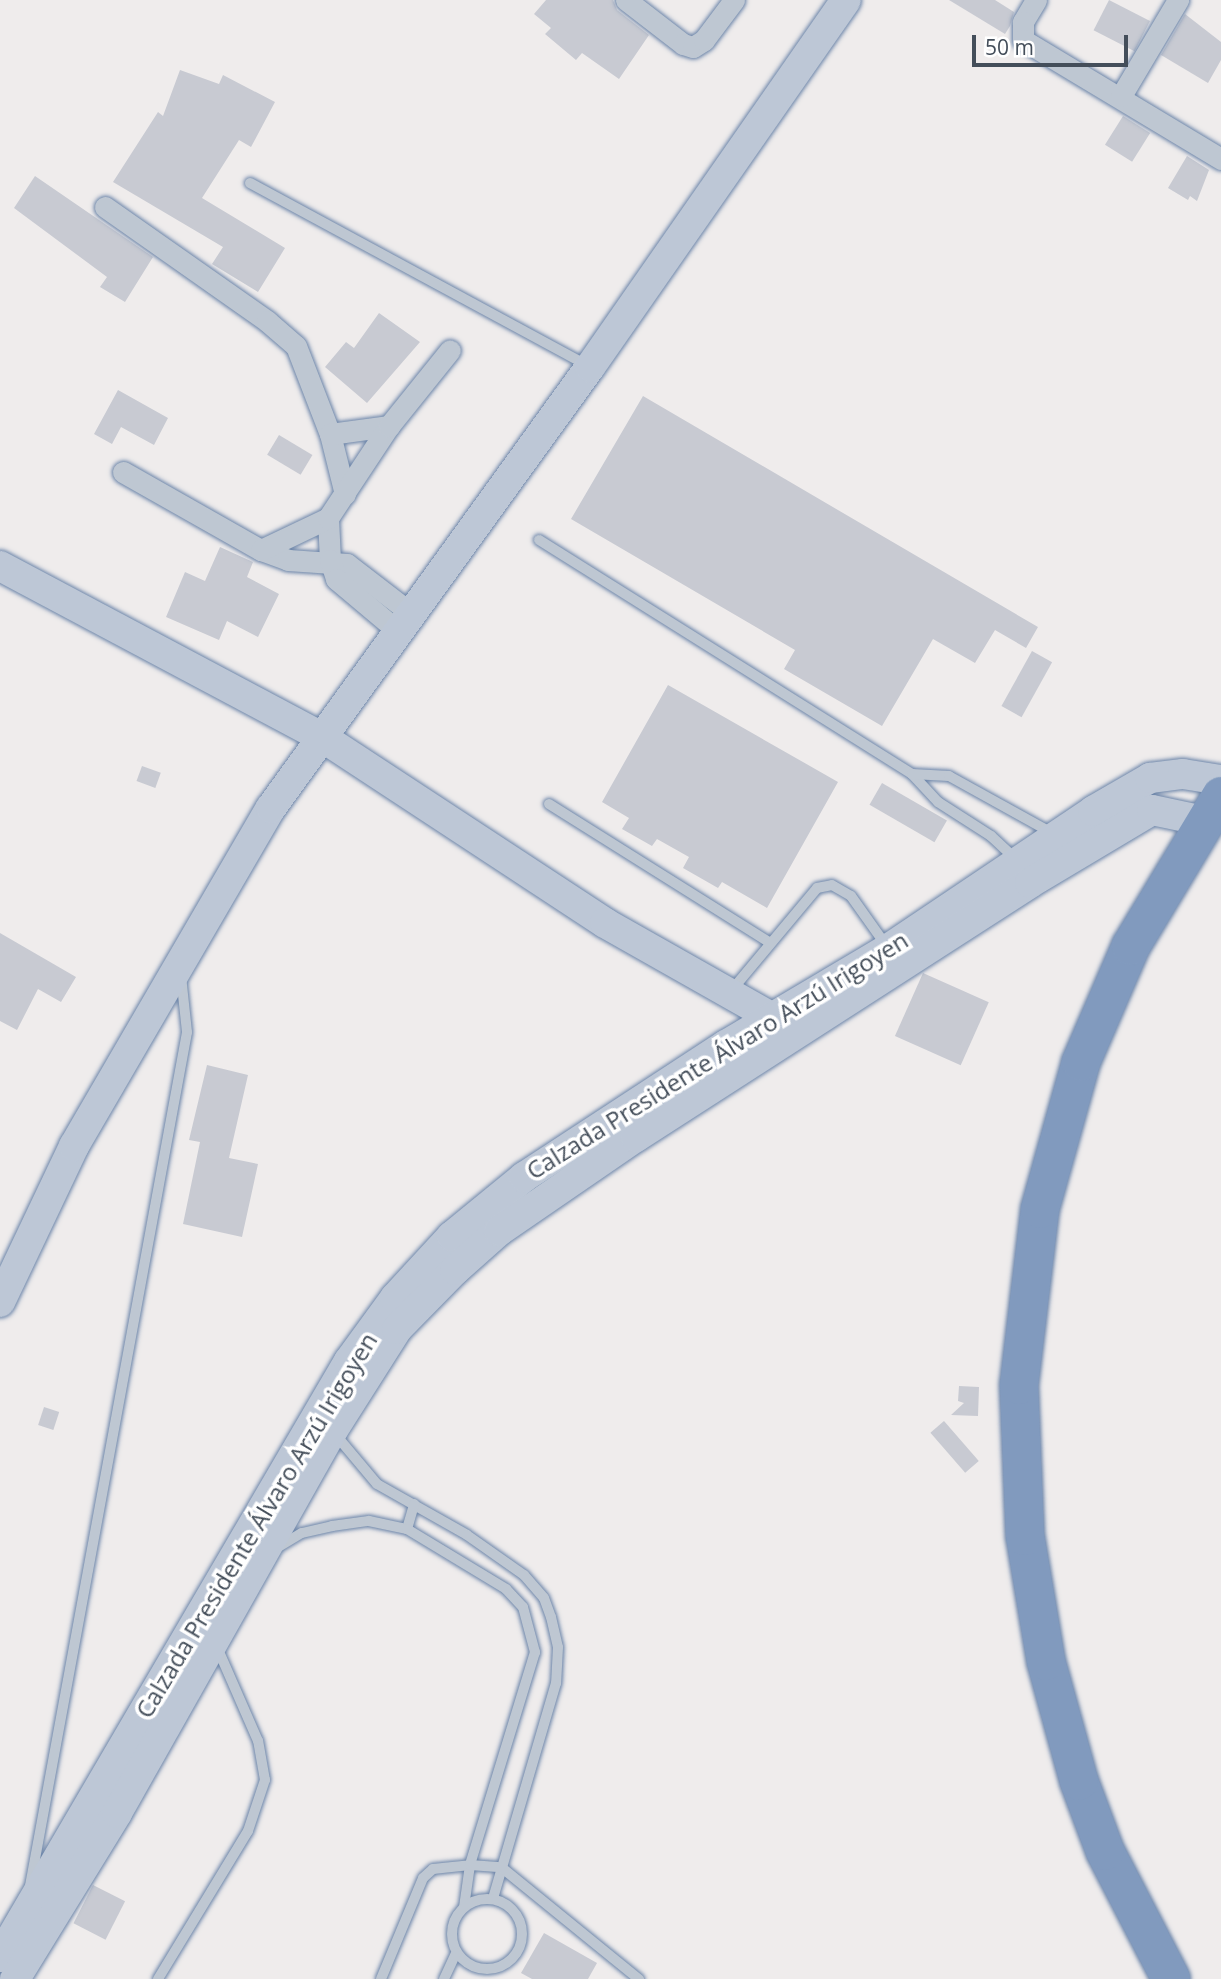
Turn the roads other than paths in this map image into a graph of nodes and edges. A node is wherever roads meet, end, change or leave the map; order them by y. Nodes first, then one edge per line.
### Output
1 (626, 0) edge
2 (734, 0) edge
3 (846, 0) edge
4 (1036, 0) edge
5 (1178, 0) edge
6 (1121, 96) junction
7 (1221, 159) edge
8 (250, 183) dead end
9 (105, 207) dead end
10 (450, 350) dead end
11 (590, 367) junction
12 (389, 426) junction
13 (330, 434) junction
14 (123, 472) dead end
15 (345, 494) junction
16 (328, 518) junction
17 (539, 540) dead end
18 (261, 550) junction
19 (330, 560) junction
20 (0, 566) edge
21 (405, 623) junction
22 (325, 739) junction
23 (912, 774) junction
24 (1221, 780) edge
25 (549, 804) dead end
26 (1212, 808) edge
27 (1054, 835) junction
28 (1024, 871) junction
29 (769, 942) junction
30 (179, 959) junction
31 (893, 959) junction
32 (729, 993) junction
33 (780, 1028) junction
34 (0, 1302) edge
35 (326, 1422) junction
36 (414, 1504) junction
37 (407, 1529) junction
38 (263, 1556) junction
39 (551, 1617) junction
40 (531, 1630) junction
41 (214, 1640) junction
42 (470, 1865) junction
43 (501, 1867) junction
44 (492, 1899) junction
45 (464, 1907) junction
46 (24, 1916) junction
47 (456, 1953) junction
48 (0, 1956) edge
49 (15, 1979) edge
50 (158, 1979) edge
51 (381, 1979) edge
52 (444, 1979) edge
53 (639, 1979) edge
54 (1171, 1979) edge

1 - 2 street
3 - 11 main road
4 - 6 street
5 - 6 street
6 - 7 street
8 - 11 lane
9 - 13 street
10 - 12 street
11 - 21 main road
12 - 13 street
12 - 15 street
13 - 15 street
14 - 18 street
15 - 16 street
16 - 18 street
16 - 19 street
17 - 23 lane
18 - 19 street
19 - 21 street
20 - 22 main road
21 - 22 main road
22 - 30 main road
22 - 32 main road
23 - 27 lane
23 - 28 lane
24 - 27 main road, Calzada Presidente Álvaro Arzú Irigoyen
25 - 29 lane
26 - 28 main road, Calzada Presidente Álvaro Arzú Irigoyen
26 - 54 highway
27 - 28 main road, Calzada Presidente Álvaro Arzú Irigoyen
28 - 31 main road, Calzada Presidente Álvaro Arzú Irigoyen
29 - 31 lane
29 - 32 lane
30 - 34 main road
30 - 46 lane
31 - 33 main road, Calzada Presidente Álvaro Arzú Irigoyen
32 - 33 main road
33 - 35 main road, Calzada Presidente Álvaro Arzú Irigoyen
35 - 36 lane
35 - 38 main road, Calzada Presidente Álvaro Arzú Irigoyen
35 - 46 main road, Calzada Presidente Álvaro Arzú Irigoyen
36 - 37 lane
36 - 39 lane
37 - 38 lane
37 - 40 lane
38 - 41 main road, Calzada Presidente Álvaro Arzú Irigoyen
39 - 40 lane
39 - 43 lane
40 - 42 lane
41 - 49 main road, Calzada Presidente Álvaro Arzú Irigoyen
41 - 50 lane
42 - 43 lane
42 - 45 lane
42 - 51 lane
43 - 44 lane
43 - 53 lane
44 - 45 lane
44 - 47 lane
45 - 47 lane
46 - 48 main road, Calzada Presidente Álvaro Arzú Irigoyen
47 - 52 lane

